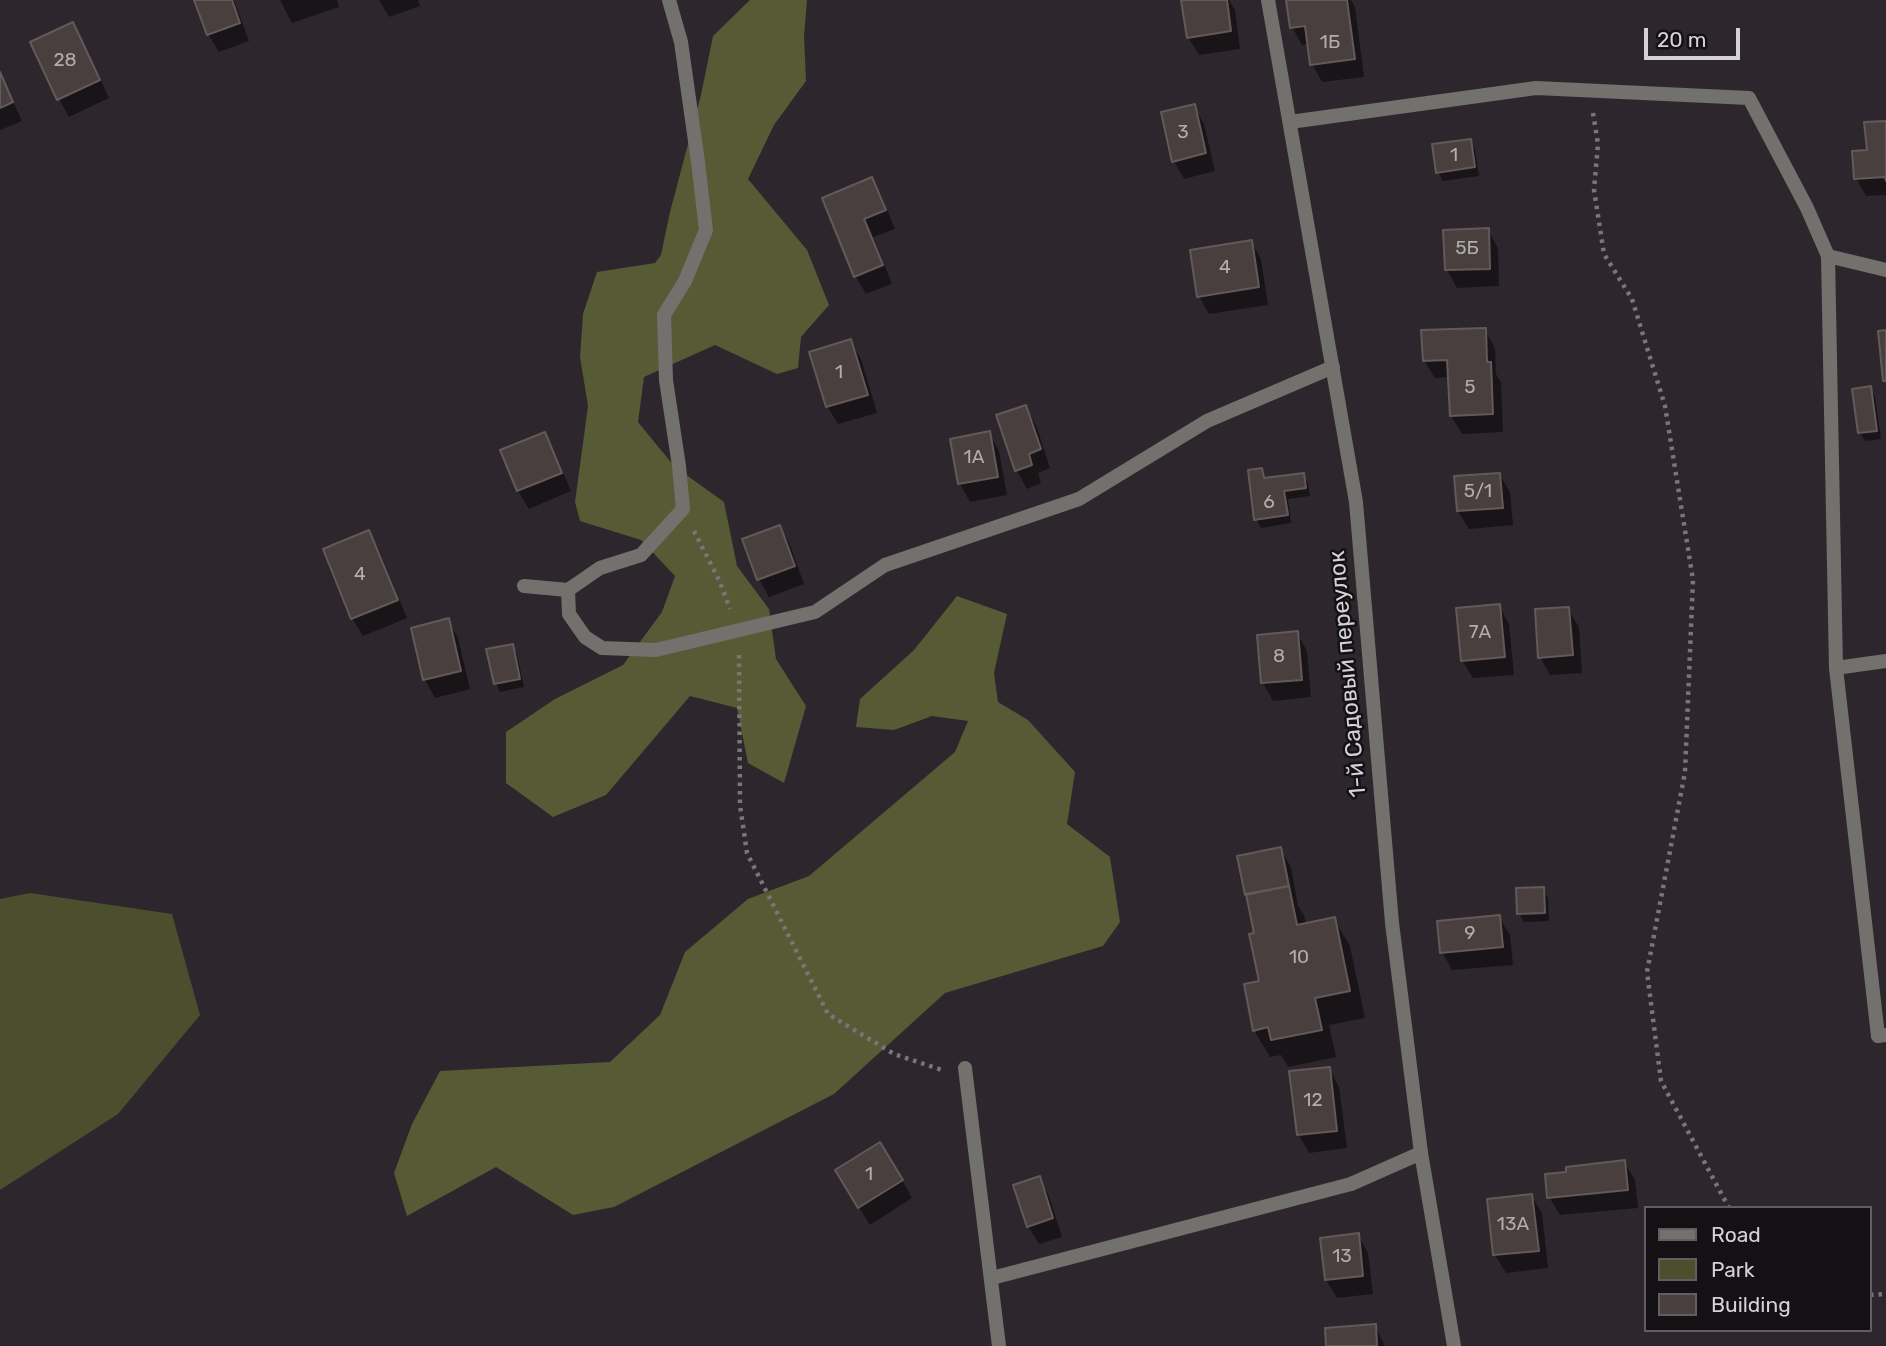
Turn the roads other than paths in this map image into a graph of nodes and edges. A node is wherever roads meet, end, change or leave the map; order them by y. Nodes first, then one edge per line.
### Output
1 (669, 0) edge
2 (1268, 0) edge
3 (1290, 122) junction
4 (1828, 256) junction
5 (1886, 270) edge
6 (1333, 367) junction
7 (524, 586) dead end
8 (568, 590) junction
9 (1886, 661) edge
10 (1836, 668) junction
11 (1882, 1036) edge
12 (966, 1073) road end
13 (1421, 1153) junction
14 (992, 1278) junction
15 (999, 1346) edge
16 (1454, 1346) edge

1 - 8 street
2 - 3 street, 1-й Садовый переулок
3 - 4 street
3 - 6 street, 1-й Садовый переулок
4 - 5 street
4 - 10 street
6 - 8 street
6 - 13 street, 1-й Садовый переулок
7 - 8 street
9 - 10 street
10 - 11 street
12 - 14 street
13 - 14 street
13 - 16 street, 1-й Садовый переулок
14 - 15 street

